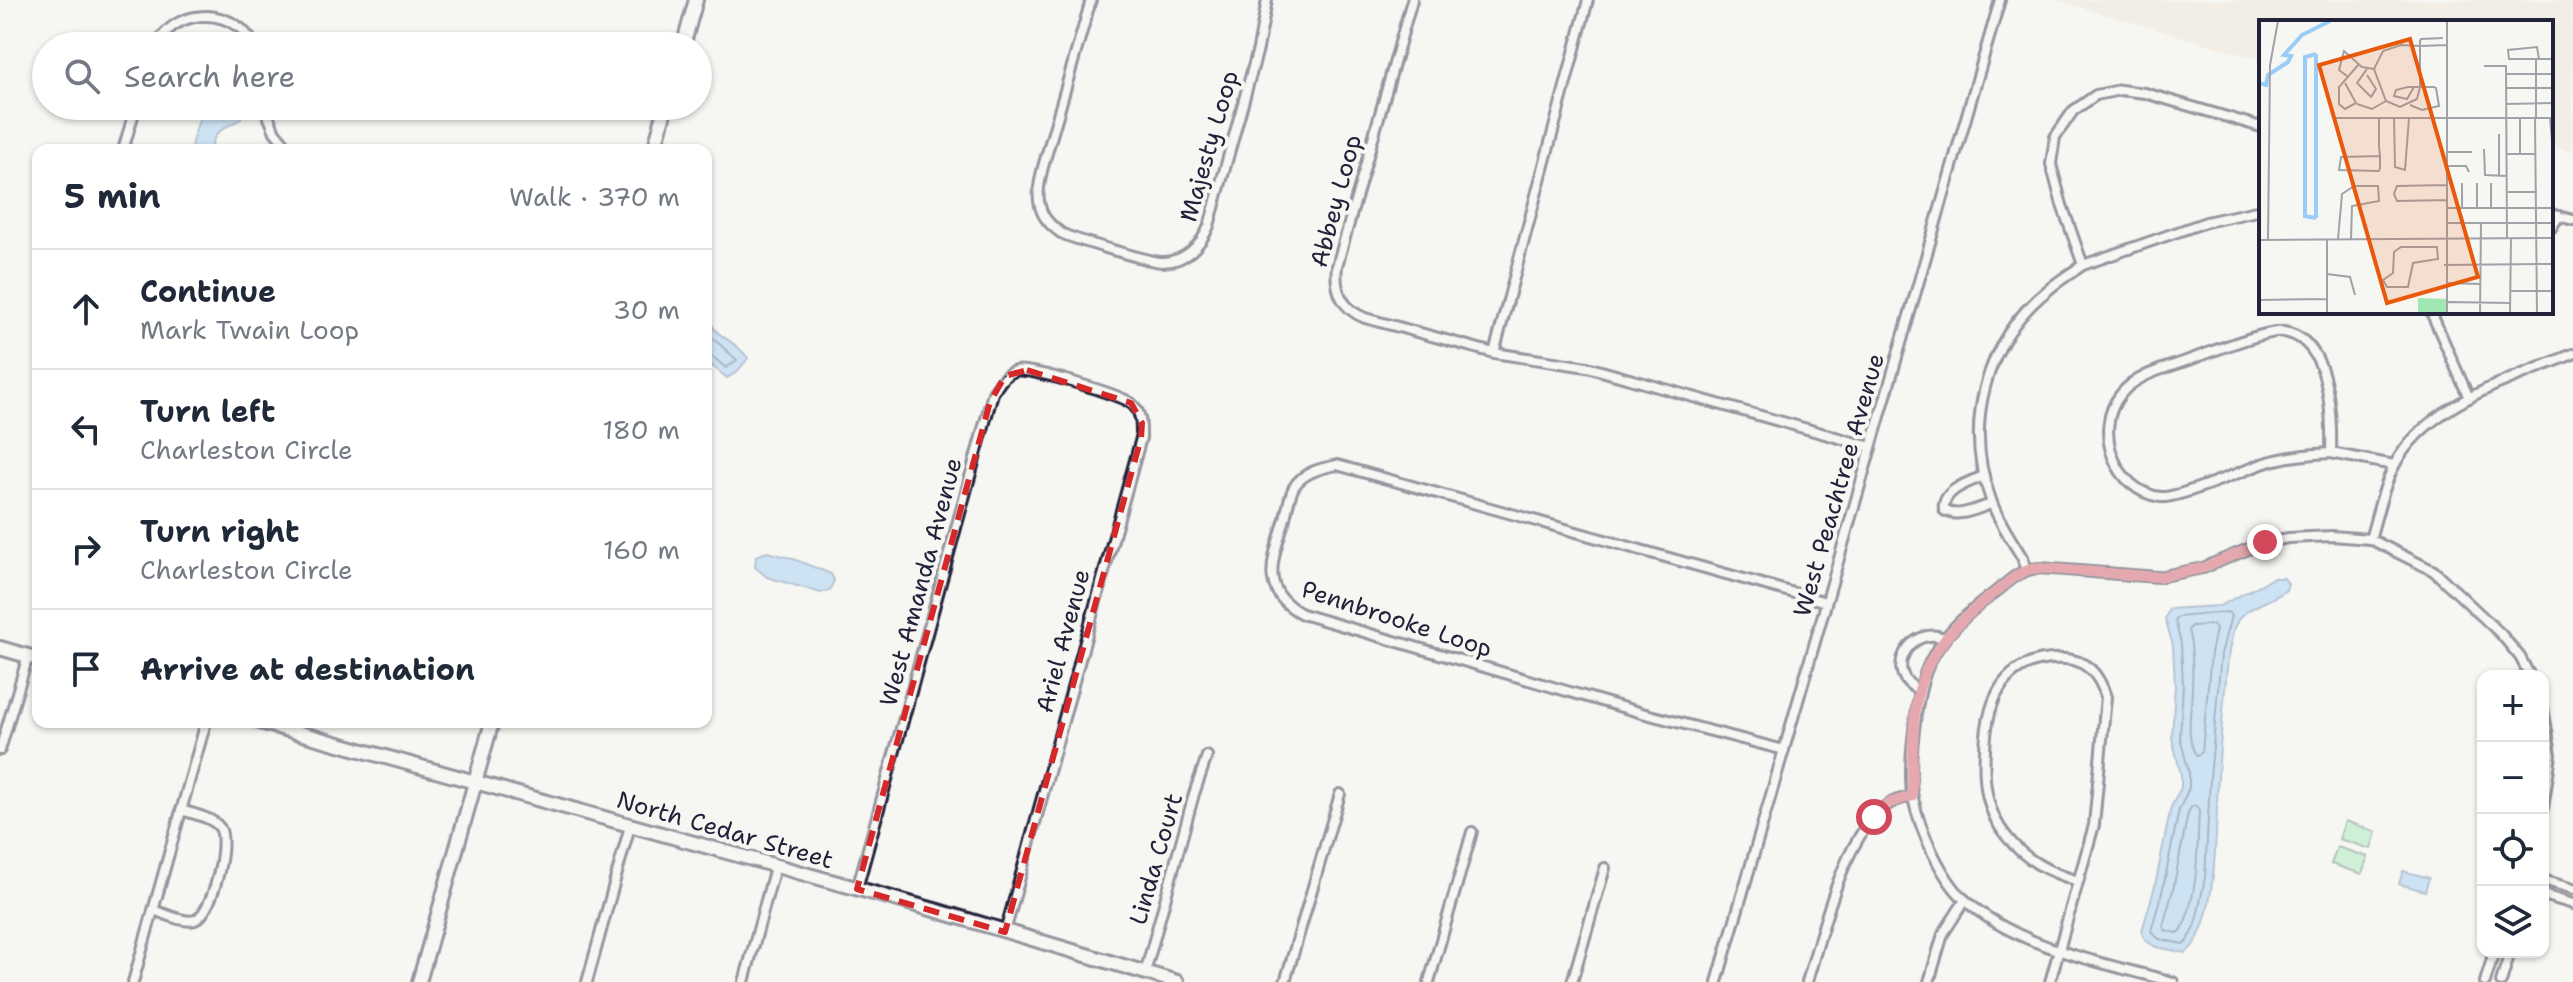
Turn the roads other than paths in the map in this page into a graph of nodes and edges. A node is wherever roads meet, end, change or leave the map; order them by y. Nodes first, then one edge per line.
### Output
1 (696, 0) edge
2 (1091, 0) edge
3 (1267, 0) edge
4 (1412, 0) edge
5 (1588, 0) edge
6 (2000, 0) edge
7 (168, 32) edge
8 (243, 32) edge
9 (687, 32) edge
10 (132, 120) edge
11 (270, 120) edge
12 (662, 120) edge
13 (2259, 126) edge
14 (125, 144) edge
15 (285, 144) edge
16 (656, 144) edge
17 (2259, 210) edge
18 (2555, 215) edge
19 (2573, 220) edge
20 (2083, 265) junction
21 (2432, 314) edge
22 (1494, 353) junction
23 (2573, 354) edge
24 (1093, 389) joint
25 (2469, 398) junction
26 (1871, 447) junction
27 (2331, 453) junction
28 (2394, 465) junction
29 (1984, 476) junction
30 (1992, 504) junction
31 (2370, 539) junction
32 (2025, 569) junction
33 (1826, 602) junction
34 (1946, 639) junction
35 (0, 648) edge
36 (32, 658) edge
37 (32, 661) edge
38 (2527, 670) edge
39 (1920, 690) junction
40 (204, 728) edge
41 (281, 728) edge
42 (490, 728) edge
43 (2549, 743) edge
44 (0, 750) edge
45 (1784, 750) junction
46 (1207, 756) dead end
47 (2549, 768) edge
48 (475, 783) junction
49 (1340, 794) dead end
50 (1912, 796) junction
51 (181, 810) junction
52 (630, 826) junction
53 (1472, 832) dead end
54 (775, 867) junction
55 (1605, 868) dead end
56 (2078, 881) junction
57 (2549, 882) edge
58 (857, 889) junction
59 (2573, 889) edge
60 (2549, 897) edge
61 (1965, 900) junction
62 (2573, 904) edge
63 (153, 910) junction
64 (1005, 932) junction
65 (2059, 949) junction
66 (2492, 958) edge
67 (2508, 958) edge
68 (1145, 973) junction
69 (133, 982) edge
70 (419, 982) edge
71 (587, 982) edge
72 (744, 982) edge
73 (1177, 982) edge
74 (1285, 982) edge
75 (1429, 982) edge
76 (1572, 982) edge
77 (1717, 982) edge
78 (1807, 982) edge
79 (1929, 982) edge
80 (2050, 982) edge
81 (2173, 982) edge
82 (2485, 982) edge
83 (2501, 982) edge

1 - 9 street
2 - 3 street, Majesty Loop
4 - 22 street, Abbey Loop
5 - 22 street
6 - 26 street, West Peachtree Avenue
7 - 8 street
10 - 14 street
11 - 15 street
12 - 16 street
13 - 20 street
17 - 20 street
18 - 19 street
20 - 29 street
21 - 25 street
22 - 26 street, Abbey Loop
23 - 25 street
24 - 58 street, West Amanda Avenue
24 - 64 street, Ariel Avenue
25 - 28 street
26 - 33 street, West Peachtree Avenue
27 - 27 street
27 - 28 street
28 - 31 street
29 - 30 street
29 - 30 street
30 - 32 street
31 - 32 street
31 - 38 street
32 - 34 street
33 - 45 street, West Peachtree Avenue
33 - 45 street, Pennbrooke Loop
34 - 39 street
34 - 39 street
35 - 36 street
37 - 44 street
39 - 50 street
40 - 51 street
41 - 48 street, North Cedar Street
42 - 48 street
43 - 47 street
45 - 77 street, West Peachtree Avenue
46 - 68 street, Linda Court
48 - 52 street, North Cedar Street
48 - 70 street
49 - 74 street
50 - 61 street
50 - 78 street
51 - 63 street
51 - 63 street
52 - 54 street, North Cedar Street
52 - 71 street
53 - 75 street
54 - 58 street, North Cedar Street
54 - 72 street
55 - 76 street
56 - 56 street
56 - 65 street
57 - 59 street
58 - 64 street, North Cedar Street
60 - 62 street
61 - 65 street
61 - 79 street
63 - 69 street
64 - 68 street, North Cedar Street
65 - 80 street
65 - 81 street
66 - 82 street
67 - 83 street
68 - 73 street, North Cedar Street

